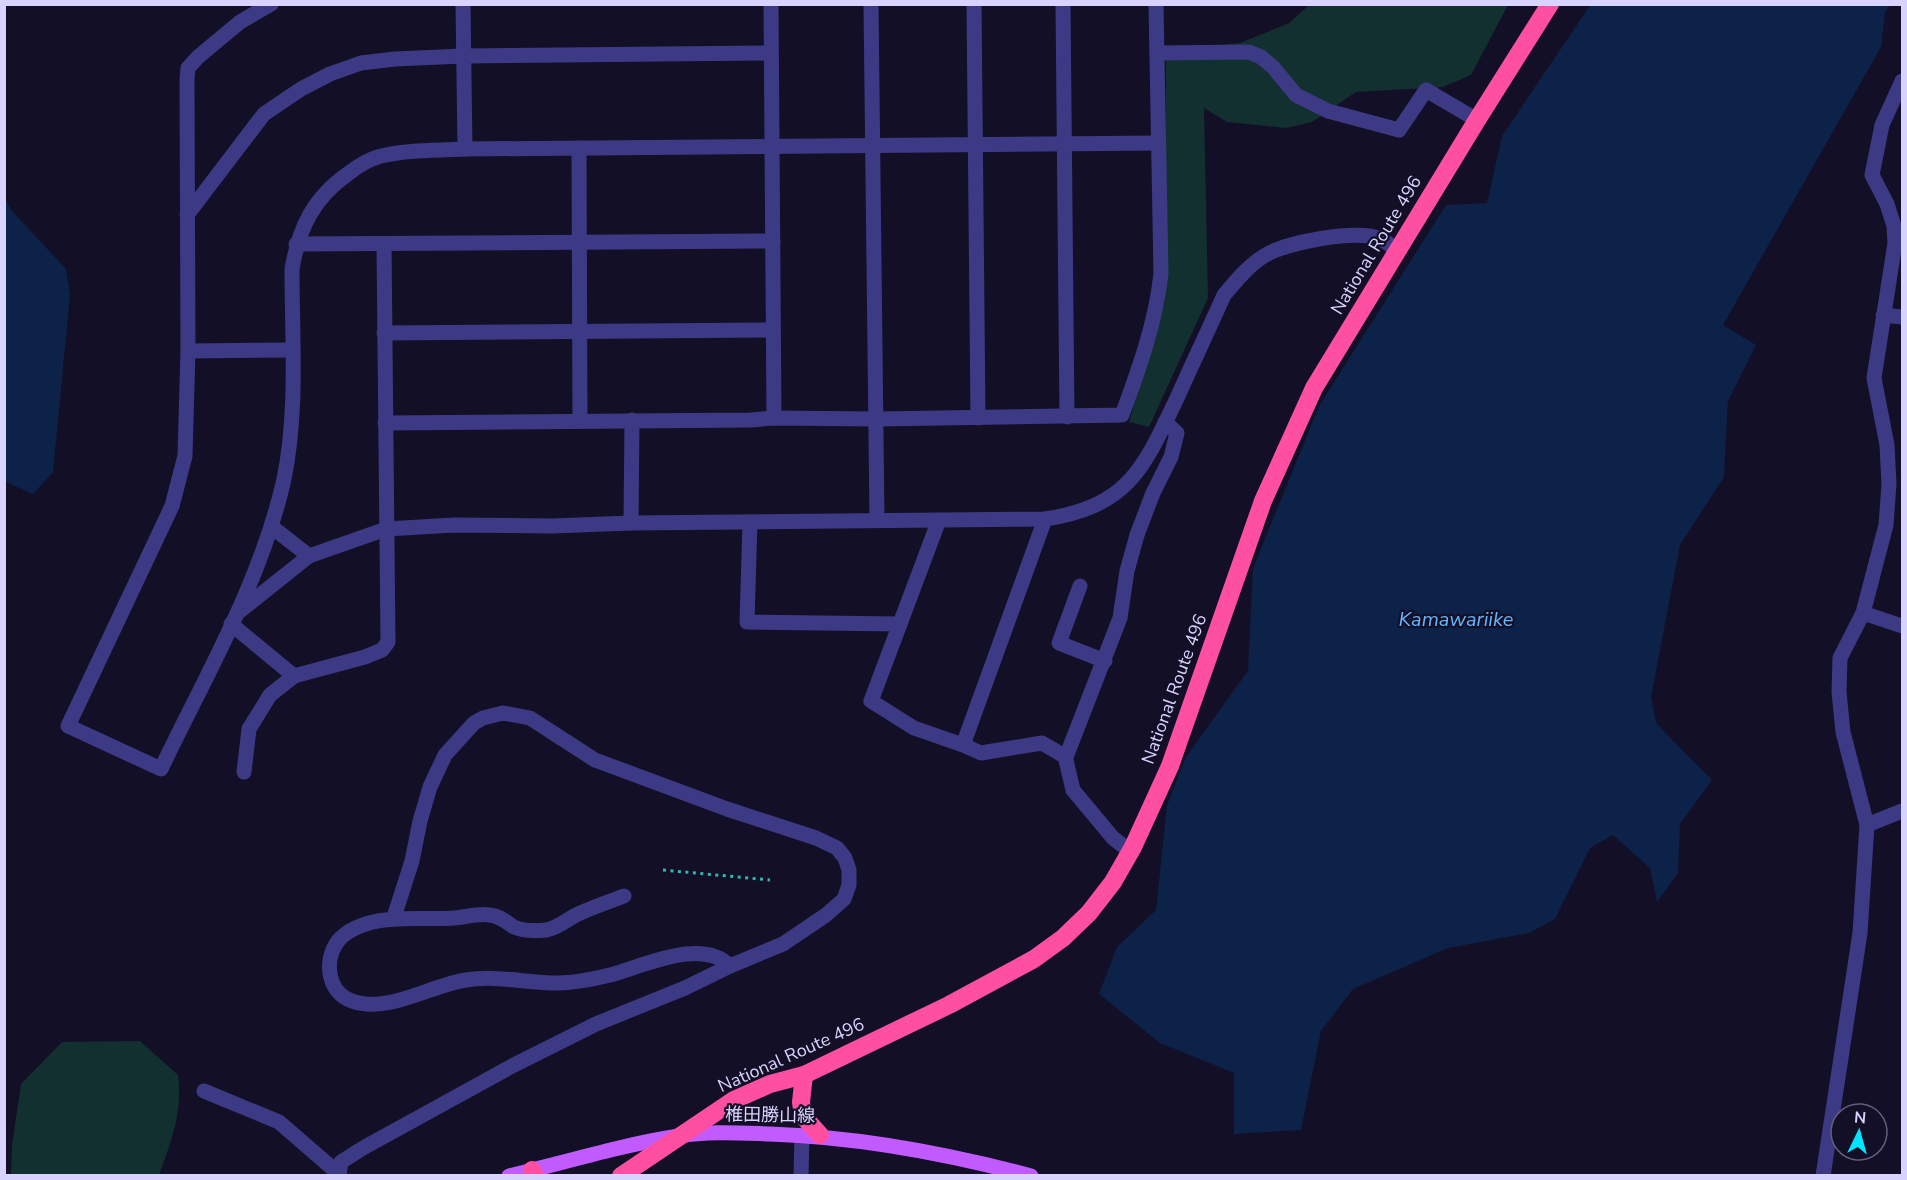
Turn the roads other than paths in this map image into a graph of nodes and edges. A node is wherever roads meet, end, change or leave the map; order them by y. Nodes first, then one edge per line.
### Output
1 (271, 4) edge
2 (463, 4) edge
3 (771, 4) edge
4 (872, 4) edge
5 (974, 4) edge
6 (1063, 4) edge
7 (1156, 4) edge
8 (1550, 4) edge
9 (771, 52) junction
10 (1157, 53) junction
11 (463, 56) junction
12 (1902, 81) edge
13 (1477, 120) junction
14 (1065, 144) junction
15 (1158, 144) junction
16 (975, 145) junction
17 (873, 146) junction
18 (772, 147) junction
19 (579, 148) junction
20 (465, 149) junction
21 (187, 215) junction
22 (1898, 226) edge
23 (773, 241) junction
24 (580, 242) junction
25 (296, 244) junction
26 (384, 244) junction
27 (1397, 250) junction
28 (1883, 315) junction
29 (1902, 317) edge
30 (773, 330) junction
31 (580, 332) junction
32 (384, 333) junction
33 (292, 350) junction
34 (188, 351) junction
35 (1067, 417) junction
36 (774, 418) junction
37 (978, 418) junction
38 (877, 419) junction
39 (632, 420) junction
40 (580, 421) junction
41 (1165, 422) junction
42 (385, 423) junction
43 (1045, 519) junction
44 (877, 520) junction
45 (939, 520) junction
46 (750, 522) junction
47 (631, 523) junction
48 (272, 527) junction
49 (386, 530) junction
50 (309, 556) junction
51 (1080, 586) dead end
52 (1863, 613) junction
53 (234, 619) junction
54 (900, 624) junction
55 (1902, 626) edge
56 (1105, 661) junction
57 (294, 676) junction
58 (963, 745) junction
59 (1065, 756) junction
60 (244, 772) dead end
61 (1902, 811) edge
62 (1868, 825) junction
63 (1131, 852) junction
64 (624, 896) dead end
65 (394, 917) junction
66 (730, 966) junction
67 (804, 1075) junction
68 (204, 1091) dead end
69 (681, 1135) junction
70 (811, 1135) junction
71 (534, 1173) edge
72 (339, 1174) edge
73 (509, 1176) edge
74 (621, 1176) edge
75 (801, 1176) edge
76 (1031, 1176) edge
77 (1823, 1176) edge

1 - 21 street
2 - 11 street
3 - 9 street
4 - 17 street
5 - 16 street
6 - 14 street
7 - 10 street
8 - 13 highway, National Route 496
9 - 11 street
9 - 18 street
10 - 13 street
10 - 15 street
11 - 20 street
11 - 21 street
12 - 22 street
13 - 27 highway, National Route 496
14 - 15 street
14 - 16 street
14 - 35 street
15 - 35 street
16 - 17 street
16 - 37 street
17 - 18 street
17 - 38 street
18 - 19 street
18 - 23 street
19 - 20 street
19 - 24 street
20 - 25 street
21 - 34 street
22 - 28 street
23 - 24 street
23 - 30 street
24 - 26 street
24 - 31 street
25 - 26 street
25 - 33 street
26 - 32 street
27 - 41 street
27 - 63 highway, National Route 496
28 - 29 street
28 - 52 street
30 - 31 street
30 - 36 street
31 - 32 street
31 - 40 street
32 - 42 street
33 - 34 street
33 - 48 street
34 - 53 street
35 - 37 street
36 - 38 street
36 - 39 street
37 - 38 street
38 - 44 street
39 - 40 street
39 - 47 street
40 - 42 street
41 - 43 street
41 - 56 street
42 - 49 street
43 - 45 street
43 - 58 street
44 - 45 street
44 - 46 street
45 - 54 street
46 - 47 street
46 - 54 street
47 - 49 street
48 - 50 street
48 - 53 street
49 - 50 street
49 - 57 street
50 - 53 street
51 - 56 street
52 - 55 street
52 - 62 street
53 - 57 street
54 - 58 street
56 - 59 street
57 - 60 street
58 - 59 street
59 - 63 street
61 - 62 street
62 - 77 street
63 - 67 highway, National Route 496
64 - 65 street
65 - 66 street
65 - 66 street
66 - 72 street
67 - 69 highway, National Route 496
67 - 70 highway
68 - 72 street
69 - 70 main road, 椎田勝山線
69 - 71 main road, 椎田勝山線
69 - 74 highway, National Route 496
70 - 75 street
70 - 76 main road, 椎田勝山線
71 - 73 main road, 椎田勝山線

